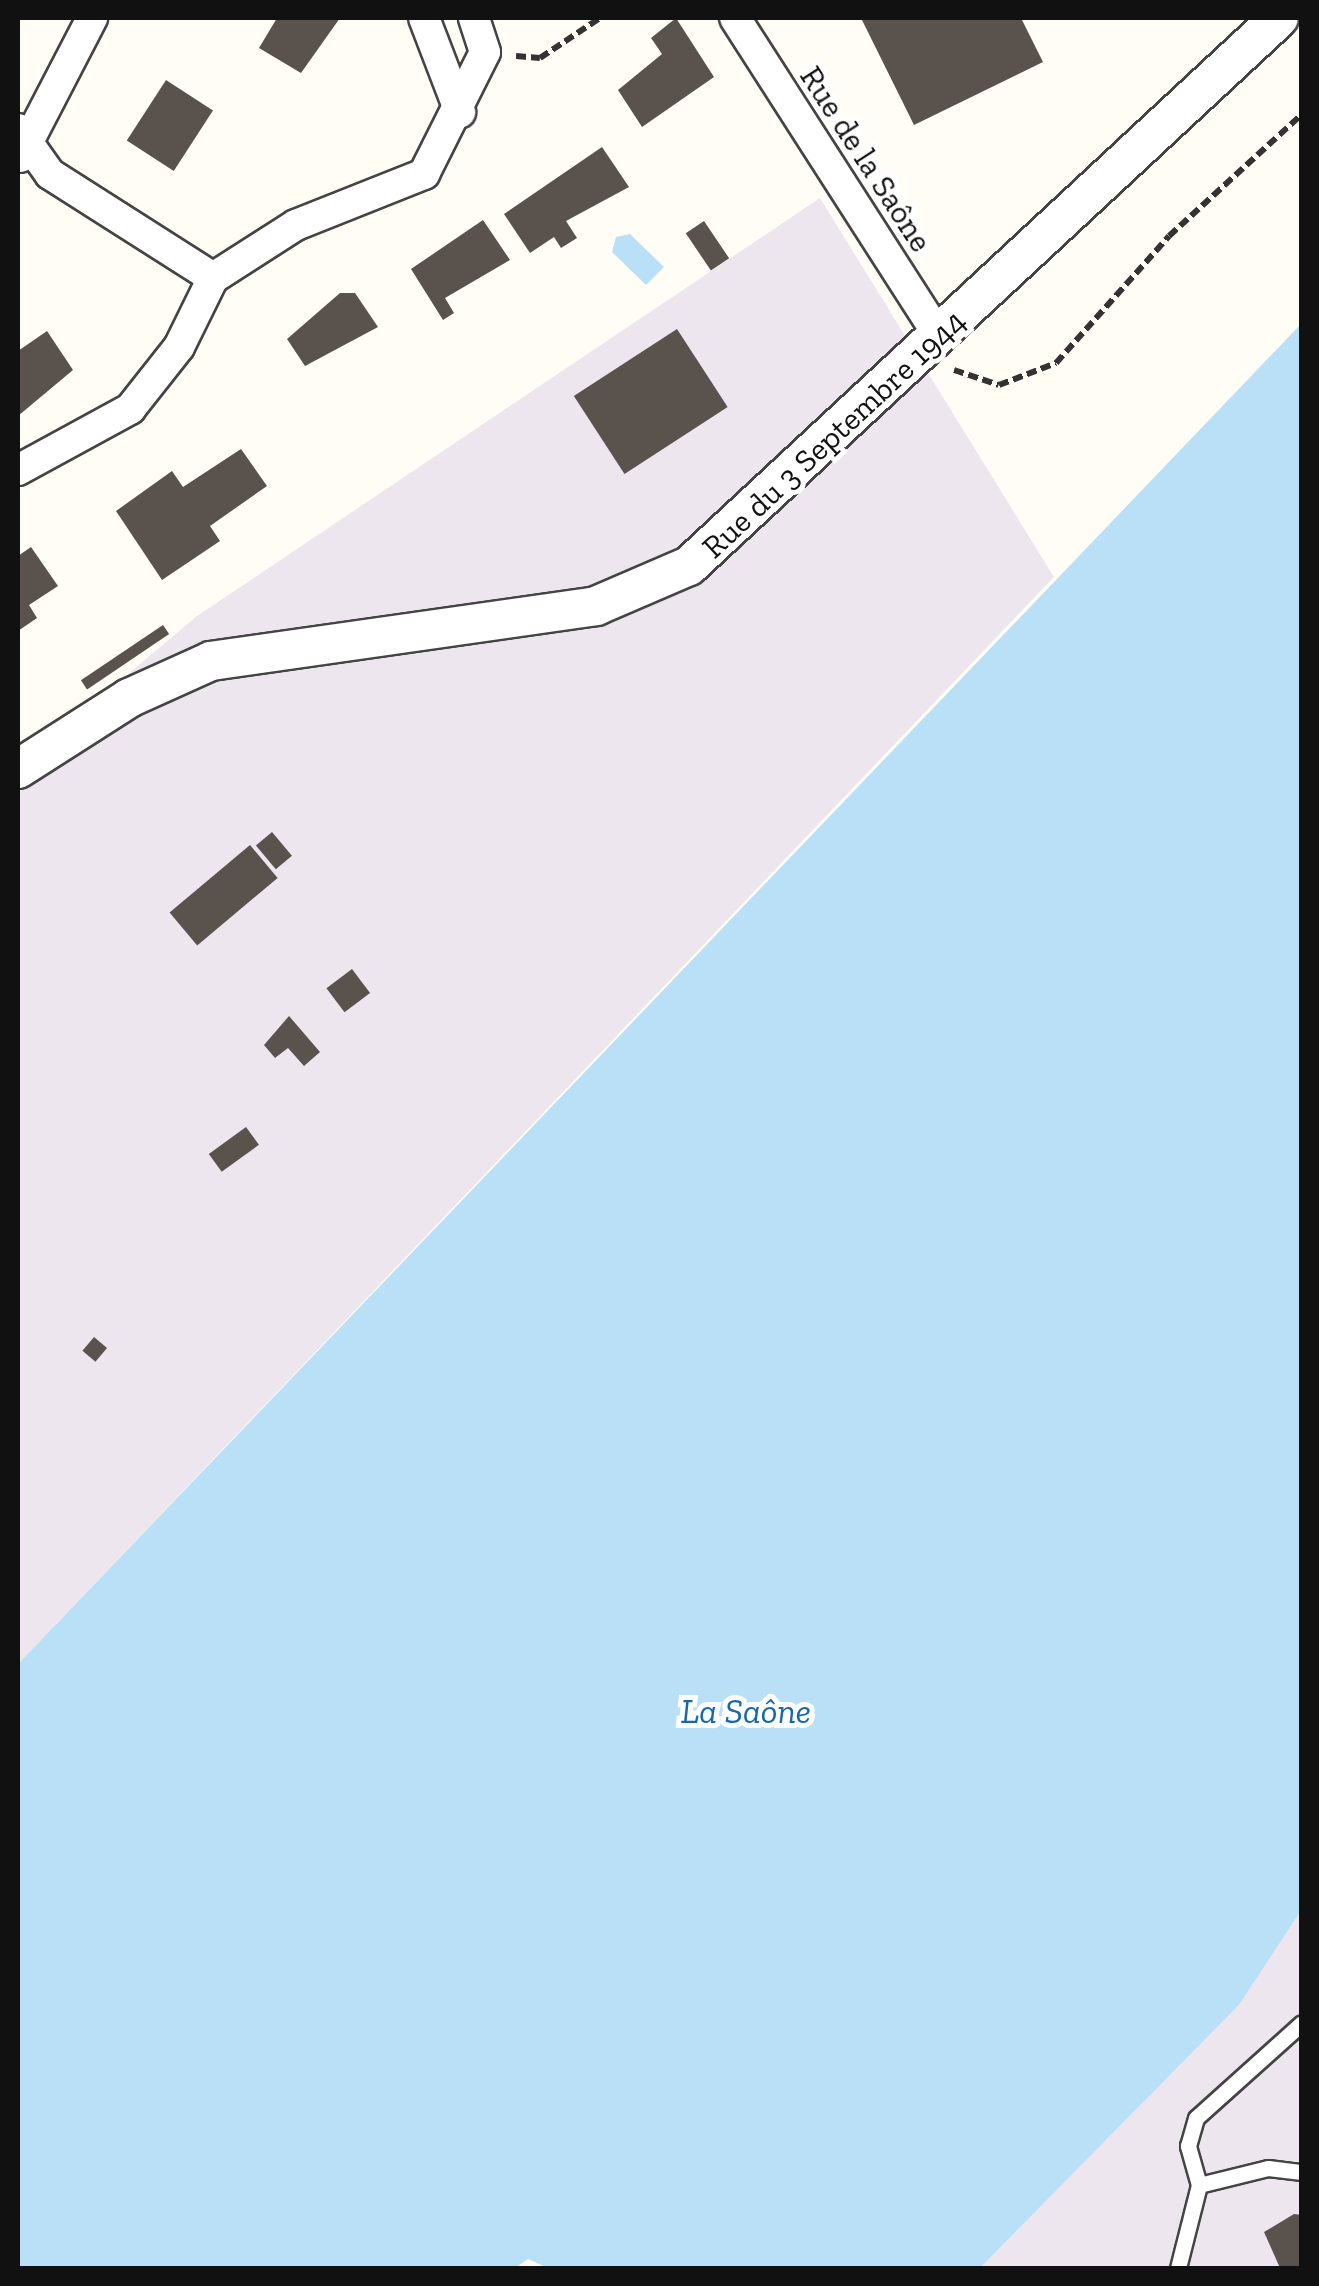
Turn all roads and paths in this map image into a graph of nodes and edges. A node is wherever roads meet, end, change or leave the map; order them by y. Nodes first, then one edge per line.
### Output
1 (92, 18) edge
2 (424, 18) edge
3 (474, 18) edge
4 (600, 18) edge
5 (735, 18) edge
6 (1278, 18) edge
7 (485, 52) junction
8 (460, 112) junction
9 (1302, 114) edge
10 (21, 144) edge
11 (213, 278) junction
12 (947, 353) junction
13 (18, 470) edge
14 (18, 770) edge
15 (1302, 2022) edge
16 (1302, 2172) edge
17 (1199, 2185) junction
18 (1178, 2268) edge

1 - 10 street
2 - 8 street
3 - 7 street
4 - 7 path
5 - 12 street, Rue de la Saône
6 - 12 street, Rue du 3 Septembre 1944
7 - 8 street
8 - 11 street
9 - 12 path
10 - 11 street
11 - 13 street
12 - 14 street, Rue du 3 Septembre 1944
15 - 17 lane
16 - 17 lane
17 - 18 lane

